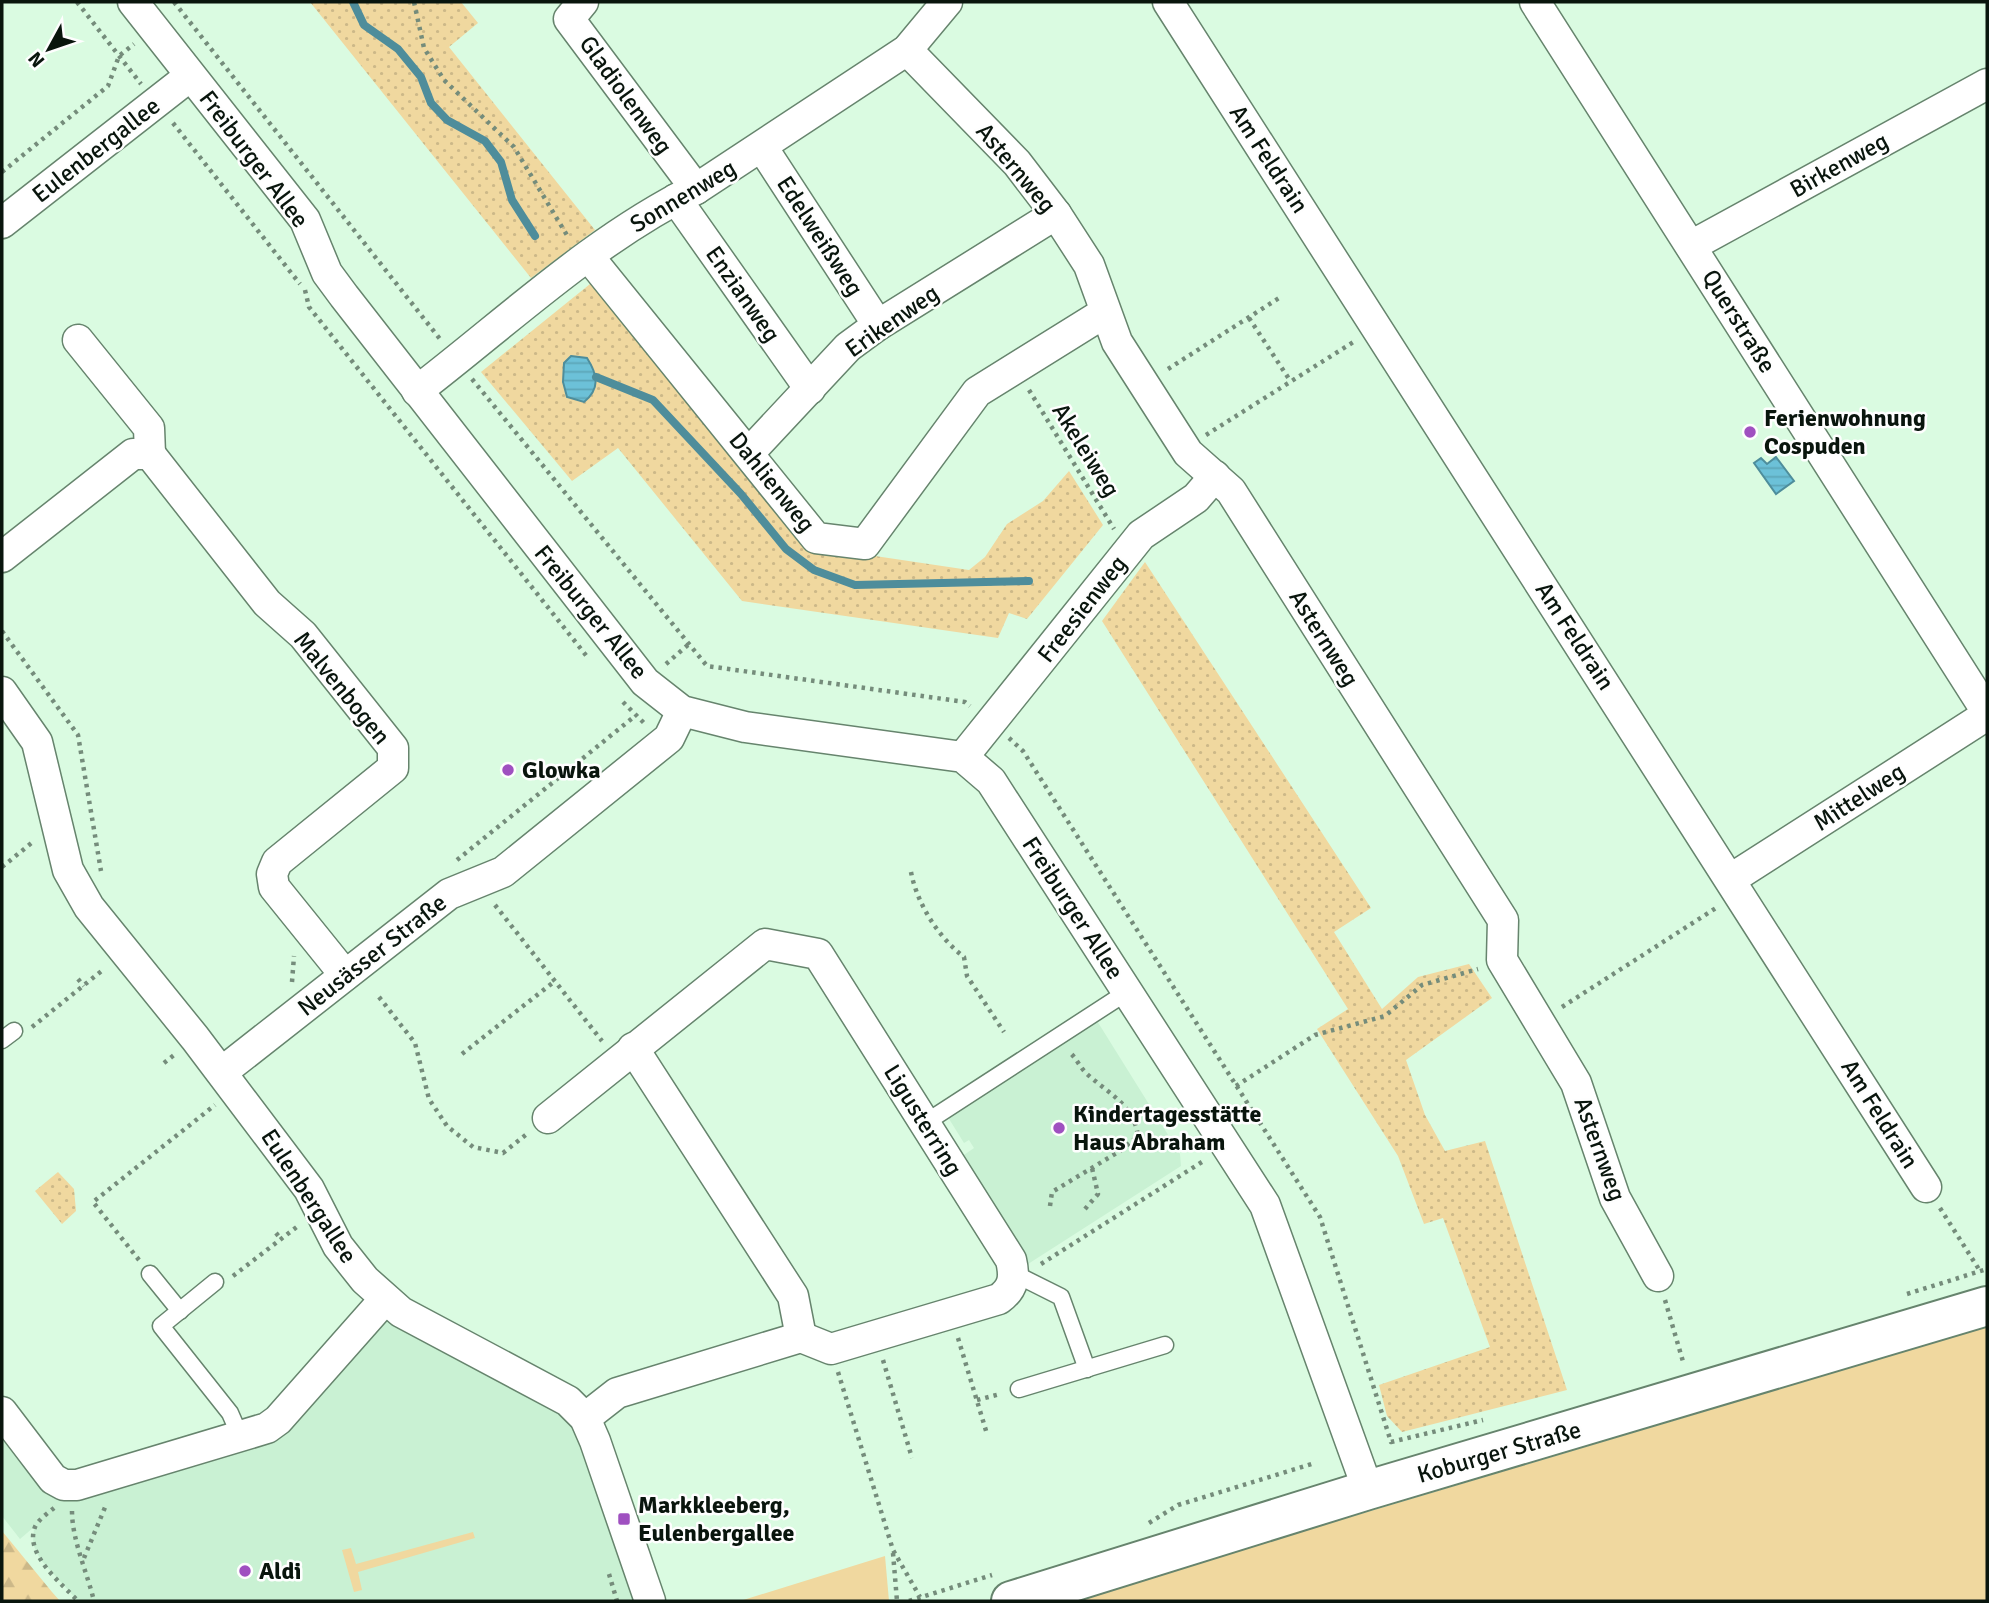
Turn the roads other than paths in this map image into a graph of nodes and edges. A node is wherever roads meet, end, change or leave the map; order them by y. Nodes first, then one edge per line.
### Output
1 (133, 2) edge
2 (583, 2) edge
3 (947, 2) edge
4 (1168, 2) edge
5 (1535, 2) edge
6 (907, 50) junction
7 (191, 76) junction
8 (1987, 84) edge
9 (761, 148) junction
10 (686, 194) junction
11 (1056, 214) junction
12 (2, 223) edge
13 (1691, 246) junction
14 (589, 257) junction
15 (1104, 313) junction
16 (878, 325) junction
17 (78, 340) dead end
18 (810, 389) junction
19 (417, 391) junction
20 (749, 453) junction
21 (150, 454) junction
22 (1215, 476) junction
23 (2, 557) edge
24 (2, 692) edge
25 (682, 711) junction
26 (1987, 714) edge
27 (963, 757) junction
28 (1731, 879) junction
29 (339, 967) junction
30 (1127, 992) junction
31 (625, 1054) junction
32 (228, 1081) junction
33 (548, 1118) road end
34 (925, 1123) junction
35 (1926, 1187) road end
36 (150, 1274) road end
37 (1015, 1274) junction
38 (1658, 1276) road end
39 (215, 1282) road end
40 (1983, 1288) edge
41 (385, 1299) junction
42 (180, 1311) junction
43 (801, 1337) junction
44 (1165, 1345) dead end
45 (1087, 1369) junction
46 (1019, 1389) dead end
47 (2, 1412) edge
48 (585, 1418) junction
49 (240, 1436) junction
50 (1368, 1490) junction
51 (1004, 1588) edge
52 (650, 1601) edge

1 - 7 street, Freiburger Allee
2 - 10 street, Gladiolenweg
3 - 6 street, Sonnenweg
4 - 28 street, Am Feldrain
5 - 13 street, Querstraße
6 - 9 street, Sonnenweg
6 - 11 street, Asternweg
7 - 12 street, Eulenbergallee
7 - 19 street, Freiburger Allee
8 - 13 street, Birkenweg
9 - 10 street, Sonnenweg
9 - 16 street, Edelweißweg
10 - 14 street, Sonnenweg
10 - 18 street, Enzianweg
11 - 15 street, Asternweg
11 - 16 street, Erikenweg
13 - 26 street, Querstraße
14 - 19 street, Sonnenweg
14 - 20 street, Dahlienweg
15 - 20 street, Dahlienweg
15 - 22 street, Asternweg
16 - 18 street, Erikenweg
17 - 21 street, Malvenbogen
18 - 20 street, Erikenweg
19 - 25 street, Freiburger Allee
21 - 23 street
21 - 29 street, Malvenbogen
22 - 27 street, Freesienweg
22 - 38 street, Asternweg
24 - 32 street, Eulenbergallee
25 - 27 street, Freiburger Allee
25 - 29 street, Neusässer Straße
26 - 28 street, Mittelweg
27 - 30 street, Freiburger Allee
28 - 35 street, Am Feldrain
29 - 32 street, Neusässer Straße
30 - 34 lane
30 - 50 street, Freiburger Allee
31 - 33 street, Ligusterring
31 - 34 street, Ligusterring
31 - 43 street
32 - 41 street, Eulenbergallee
34 - 37 street, Ligusterring
36 - 42 lane
37 - 43 street
37 - 45 lane
39 - 42 lane
40 - 50 main road, Koburger Straße
41 - 48 street, Eulenbergallee
41 - 49 street
42 - 49 lane
43 - 48 street
44 - 45 lane
45 - 46 lane
47 - 49 street
48 - 52 street, Eulenbergallee
50 - 51 main road, Koburger Straße

